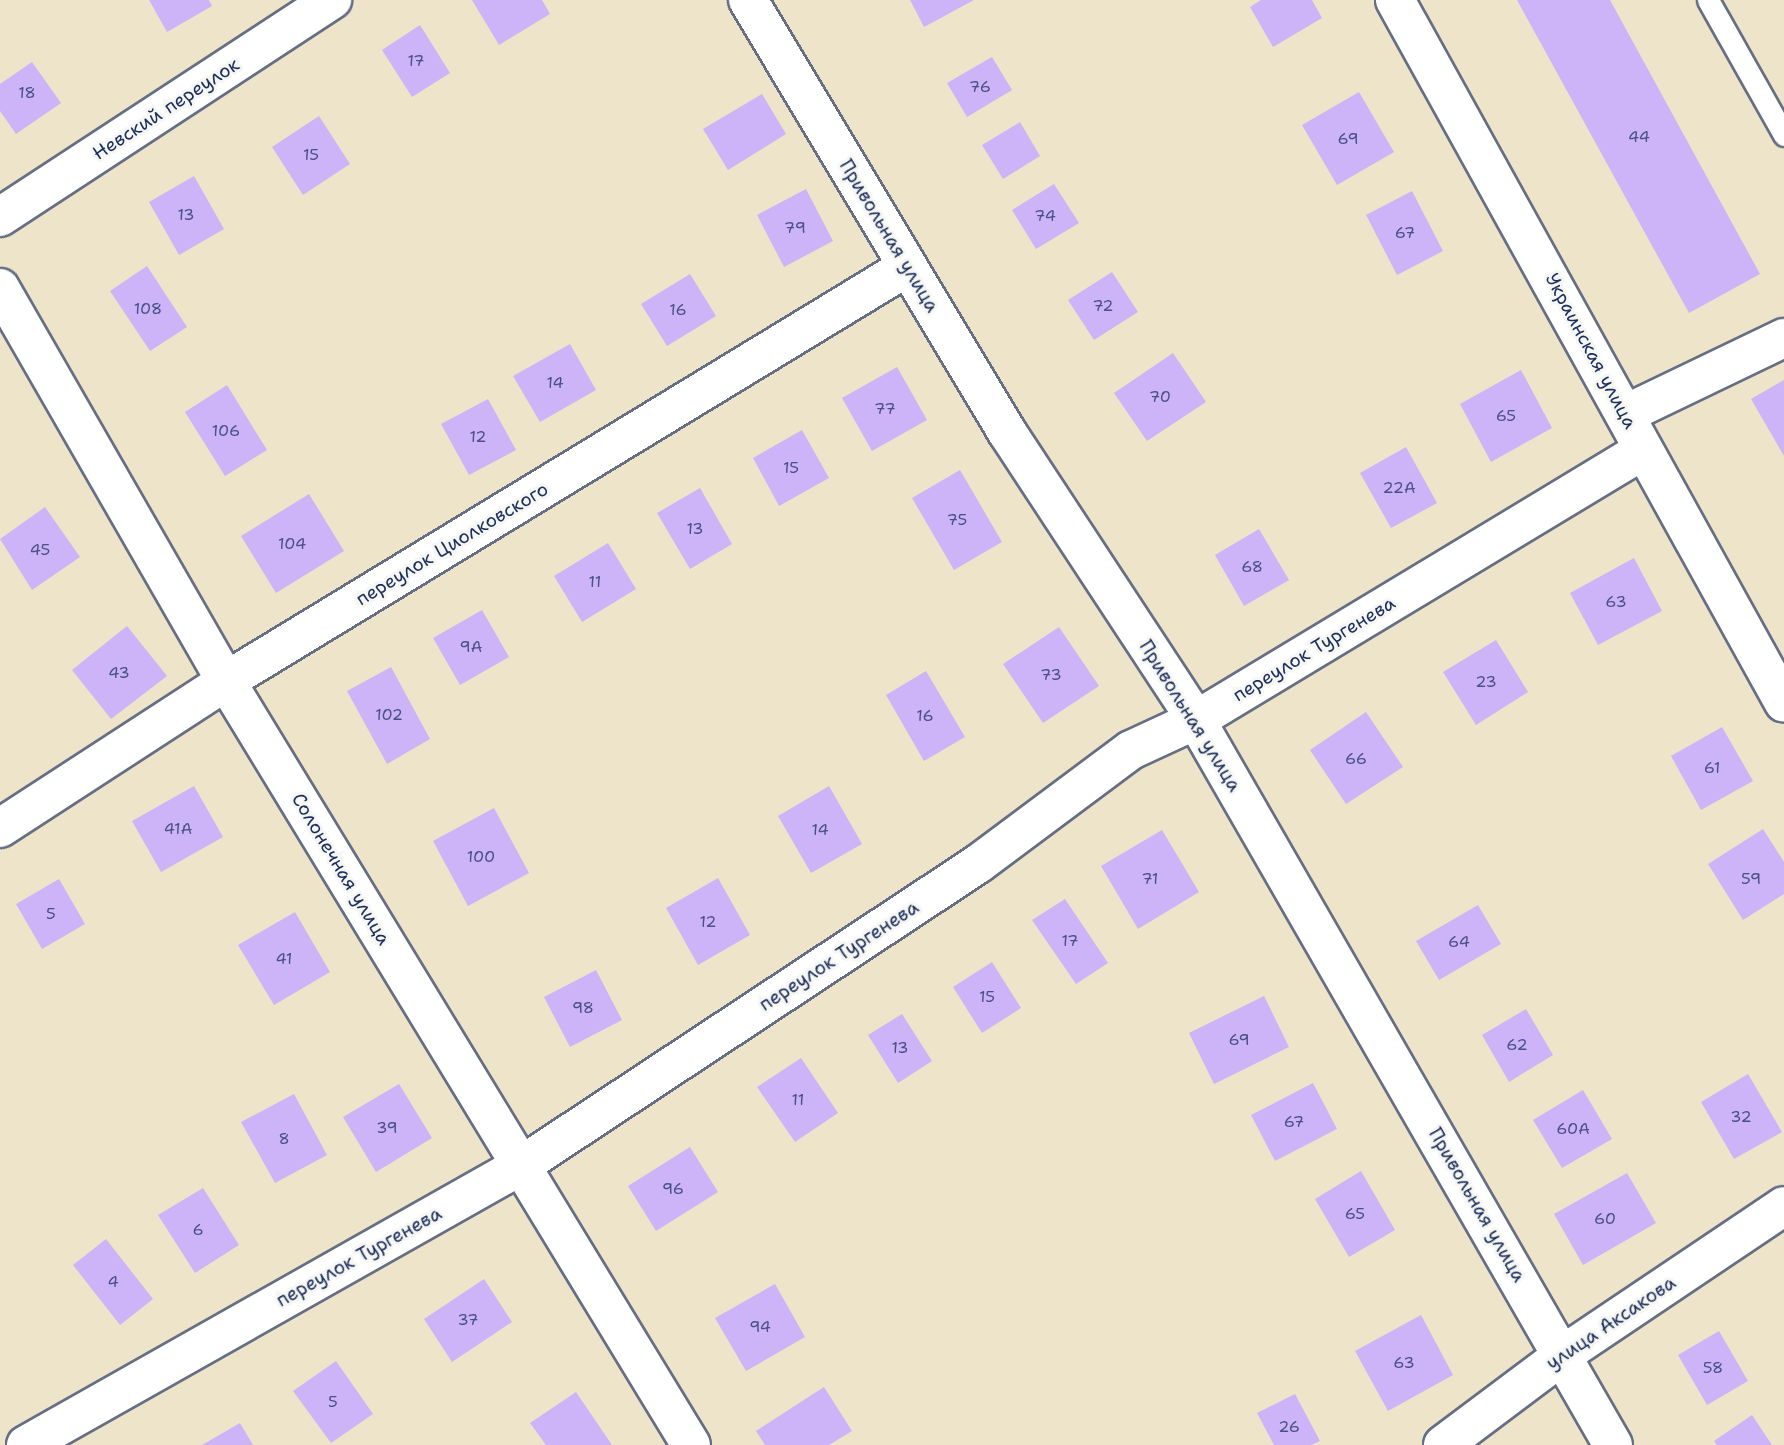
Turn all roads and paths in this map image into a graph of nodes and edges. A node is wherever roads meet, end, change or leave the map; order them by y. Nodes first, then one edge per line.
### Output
1 (332, 0) edge
2 (748, 0) edge
3 (1395, 0) edge
4 (1708, 0) edge
5 (1784, 135) edge
6 (0, 217) edge
7 (907, 267) junction
8 (0, 288) edge
9 (1784, 338) edge
10 (1628, 413) junction
11 (1642, 451) junction
12 (226, 681) junction
13 (1784, 702) edge
14 (1196, 720) junction
15 (0, 828) edge
16 (522, 1165) junction
17 (1784, 1206) edge
18 (1564, 1354) junction
19 (26, 1445) edge
20 (691, 1445) edge
21 (1443, 1445) edge
22 (1612, 1445) edge

1 - 6 street, Невский переулок
2 - 7 street, Привольная улица
3 - 10 street, Украинская улица
4 - 5 lane
7 - 12 street, переулок Циолковского
7 - 14 street, Привольная улица
8 - 12 street, Солонечная улица
9 - 10 street
10 - 11 street, Украинская улица
11 - 13 street, Украинская улица
11 - 14 street, переулок Тургенева
12 - 15 street, переулок Циолковского
12 - 16 street, Солонечная улица
14 - 16 street, переулок Тургенева
14 - 18 street, Привольная улица
16 - 19 street, переулок Тургенева
16 - 20 street, Солонечная улица
17 - 18 street, улица Аксакова
18 - 21 street, улица Аксакова
18 - 22 street, Привольная улица

